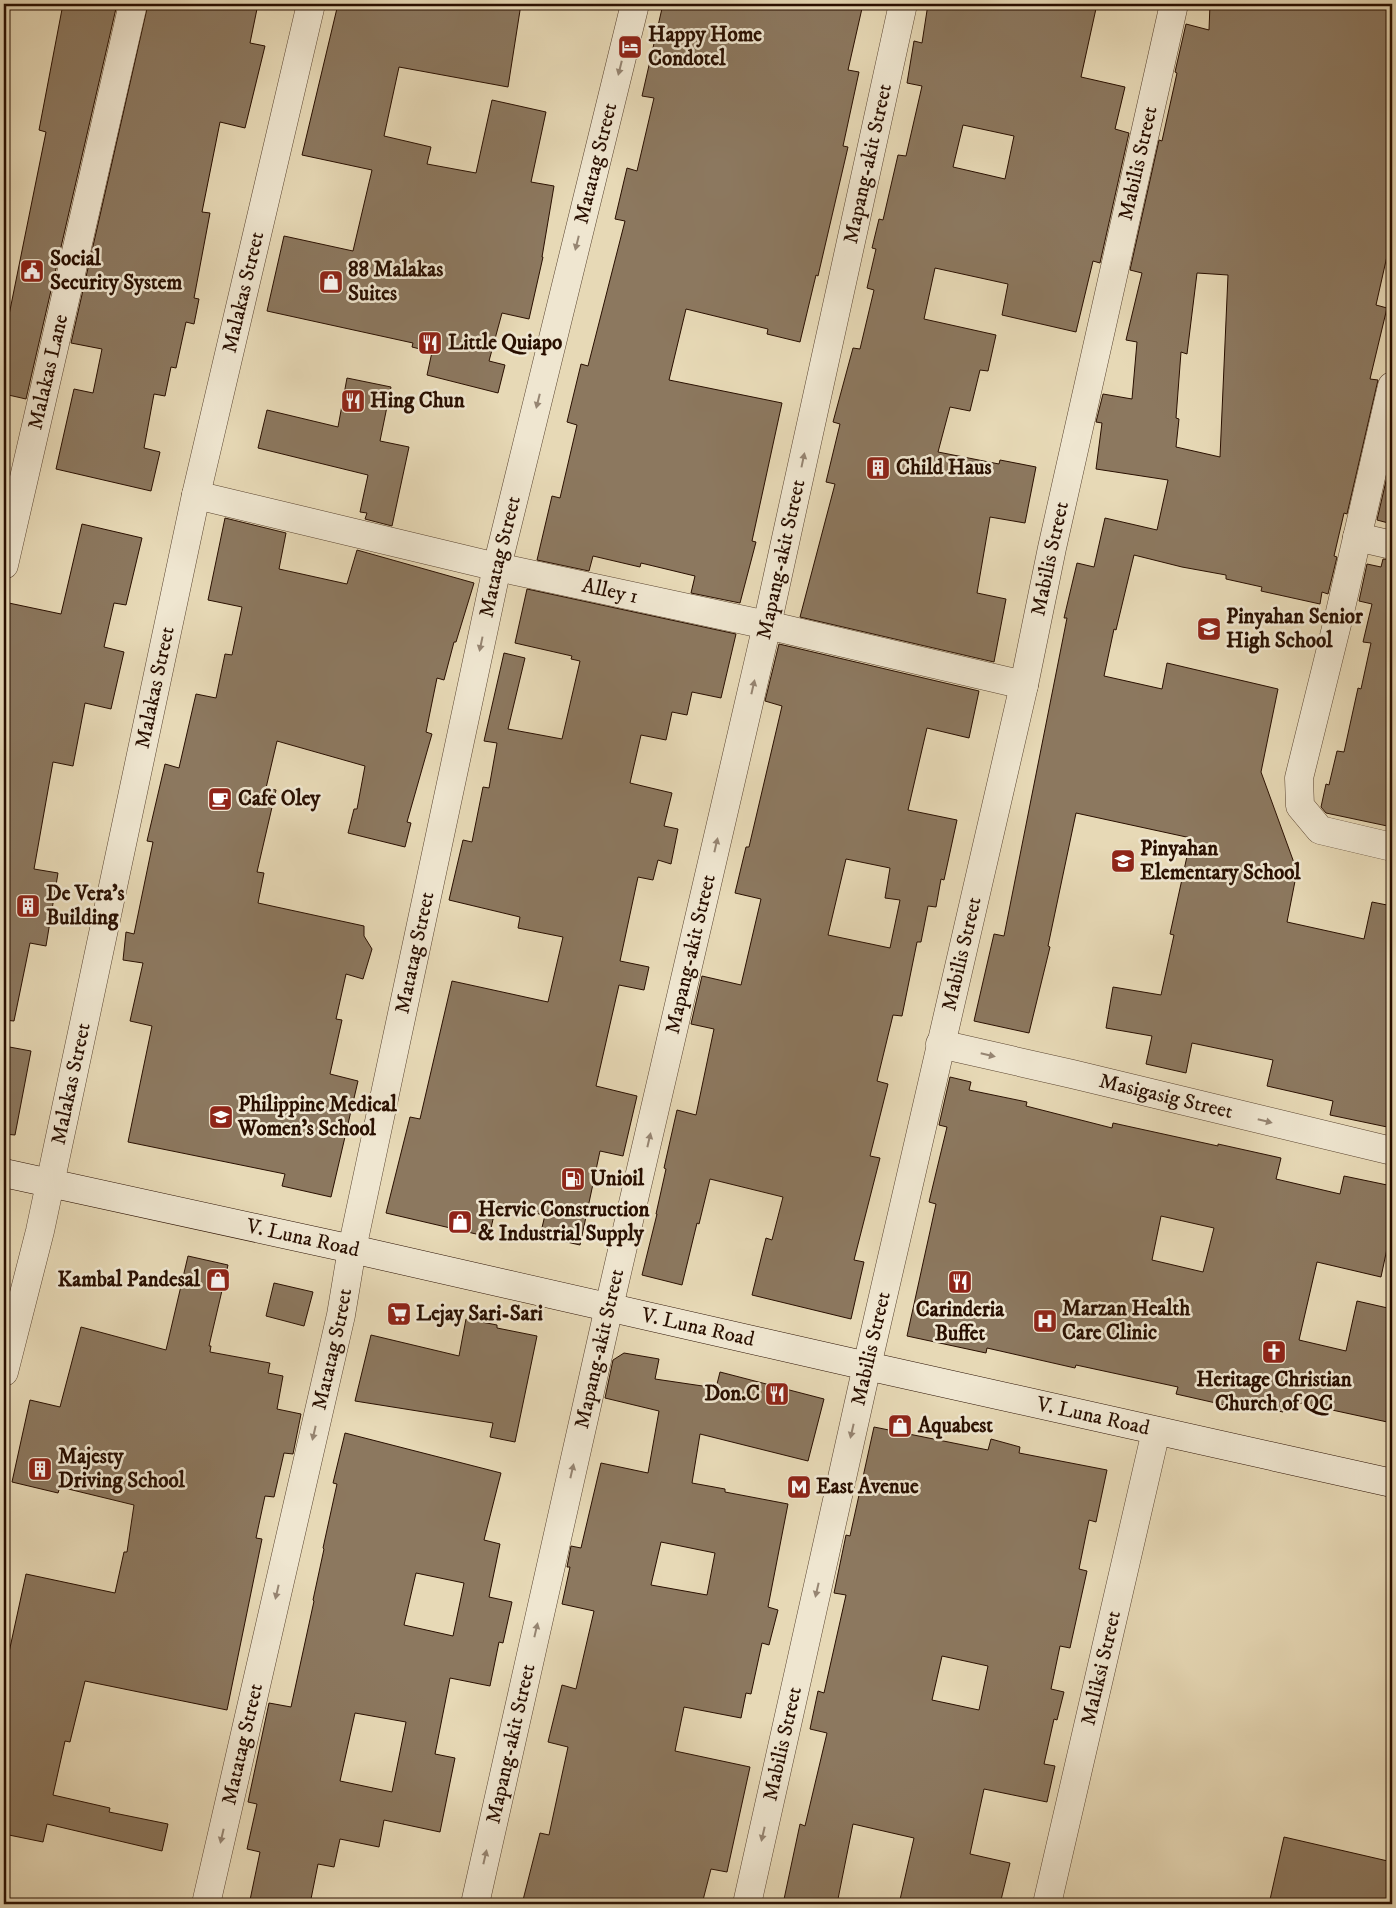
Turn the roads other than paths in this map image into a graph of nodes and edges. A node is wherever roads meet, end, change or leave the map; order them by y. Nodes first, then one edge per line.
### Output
1 (133, 4) edge
2 (311, 4) edge
3 (635, 4) edge
4 (903, 4) edge
5 (1174, 4) edge
6 (1392, 386) edge
7 (196, 495) junction
8 (1358, 537) junction
9 (1392, 545) edge
10 (4, 566) edge
11 (497, 567) junction
12 (767, 625) junction
13 (1024, 685) junction
14 (1392, 846) edge
15 (940, 1044) junction
16 (1392, 1151) edge
17 (4, 1173) edge
18 (49, 1183) junction
19 (352, 1249) junction
20 (609, 1307) junction
21 (867, 1366) junction
22 (4, 1372) edge
23 (1156, 1431) junction
24 (1392, 1483) edge
25 (206, 1904) edge
26 (474, 1904) edge
27 (747, 1904) edge
28 (1047, 1904) edge

1 - 10 street, Malakas Lane
2 - 7 street, Malakas Street
3 -> 11 street, Matatag Street
12 -> 4 street, Mapang-akit Street
5 - 13 street, Mabilis Street
6 - 8 street
7 - 11 street, Alley 1
7 - 18 street, Malakas Street
8 - 9 street
8 - 14 street
11 - 12 street, Alley 1
11 -> 19 street, Matatag Street
12 - 13 street, Alley 1
20 -> 12 street, Mapang-akit Street
13 - 15 street, Mabilis Street
15 -> 16 street, Masigasig Street
15 - 21 street, Mabilis Street
17 - 18 street, V. Luna Road
18 - 19 street, V. Luna Road
18 - 22 street, Malakas Street
19 - 20 street, V. Luna Road
19 -> 25 street, Matatag Street
20 - 21 street, V. Luna Road
26 -> 20 street, Mapang-akit Street
21 - 23 street, V. Luna Road
21 -> 27 street, Mabilis Street
23 - 24 street, V. Luna Road
23 - 28 street, Maliksi Street

